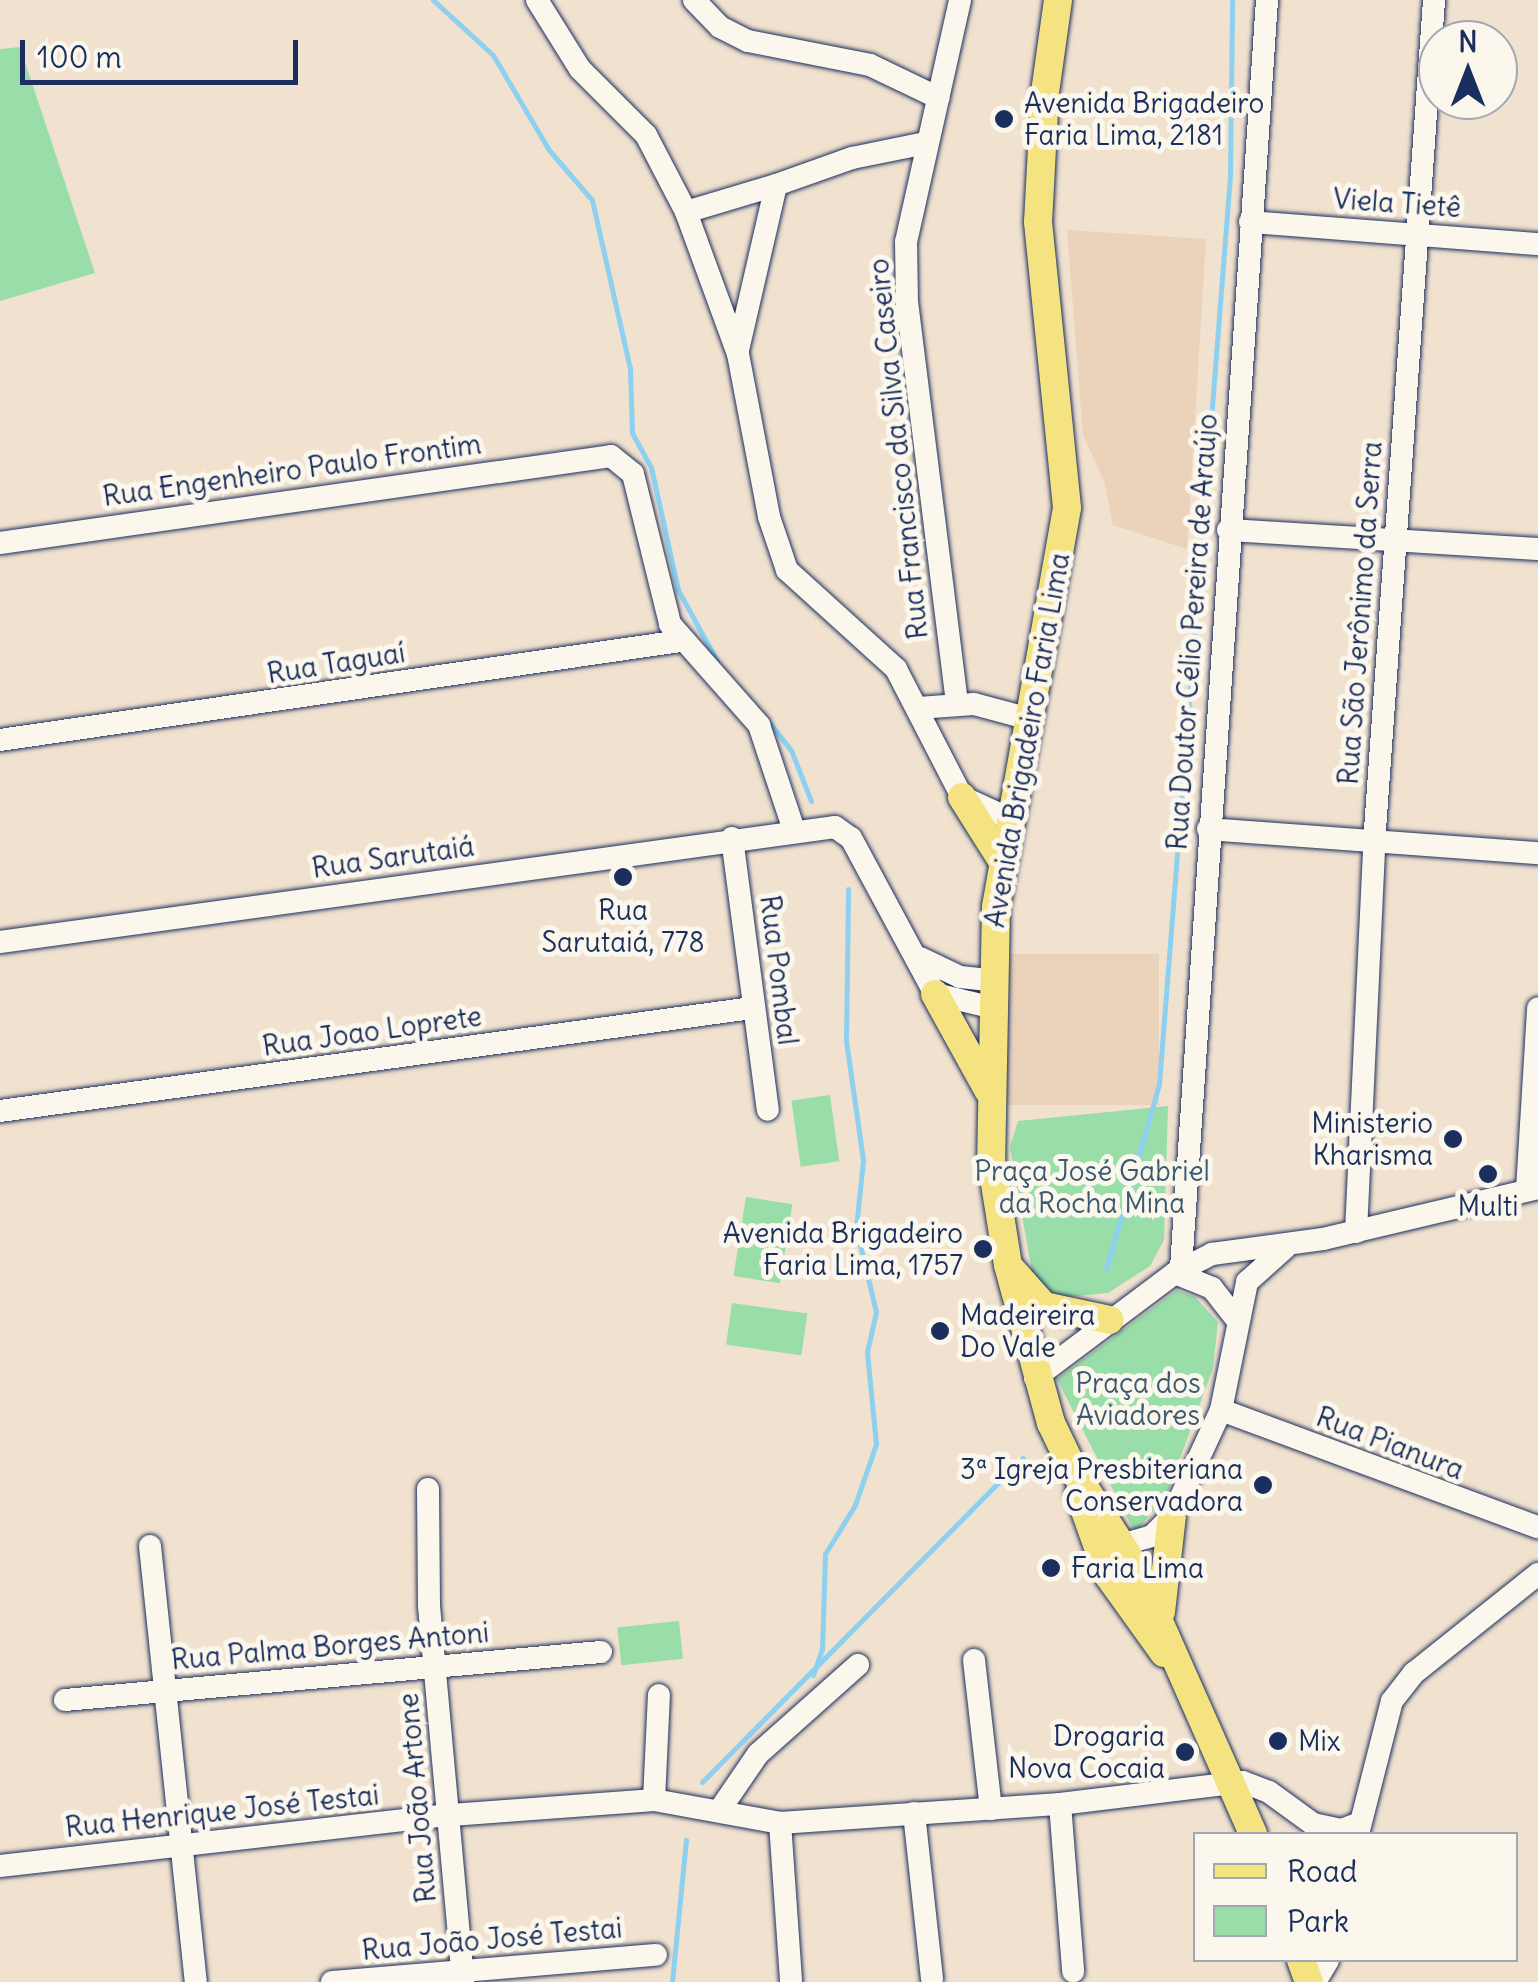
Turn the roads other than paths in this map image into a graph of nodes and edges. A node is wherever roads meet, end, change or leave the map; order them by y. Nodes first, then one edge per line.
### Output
1 (537, 0) edge
2 (694, 0) edge
3 (960, 0) edge
4 (1058, 0) edge
5 (1266, 0) edge
6 (1434, 0) edge
7 (938, 98) junction
8 (926, 143) junction
9 (776, 184) junction
10 (686, 212) junction
11 (1250, 222) junction
12 (1416, 234) junction
13 (1538, 244) edge
14 (738, 354) junction
15 (1228, 530) junction
16 (1396, 541) junction
17 (0, 543) edge
18 (1538, 550) edge
19 (680, 642) junction
20 (956, 703) junction
21 (918, 708) junction
22 (1030, 719) junction
23 (0, 740) edge
24 (962, 797) junction
25 (1010, 819) junction
26 (1208, 829) junction
27 (794, 830) junction
28 (732, 838) junction
29 (1374, 844) junction
30 (1538, 853) edge
31 (1002, 862) junction
32 (0, 942) edge
33 (920, 958) junction
34 (936, 994) junction
35 (991, 994) junction
36 (752, 1008) junction
37 (1538, 1008) edge
38 (988, 1091) junction
39 (768, 1110) dead end
40 (0, 1111) edge
41 (1533, 1189) edge
42 (1356, 1232) junction
43 (1290, 1246) junction
44 (1008, 1265) junction
45 (1178, 1271) junction
46 (1236, 1319) junction
47 (1110, 1320) junction
48 (1035, 1378) junction
49 (1221, 1410) junction
50 (428, 1488) dead end
51 (1172, 1516) junction
52 (1538, 1527) edge
53 (150, 1546) dead end
54 (1111, 1549) junction
55 (1538, 1574) edge
56 (1162, 1629) junction
57 (600, 1652) dead end
58 (974, 1660) dead end
59 (858, 1665) dead end
60 (434, 1668) junction
61 (1178, 1670) junction
62 (168, 1690) junction
63 (660, 1696) dead end
64 (65, 1700) dead end
65 (1232, 1783) junction
66 (654, 1800) junction
67 (1280, 1801) junction
68 (1060, 1804) junction
69 (991, 1810) junction
70 (719, 1811) junction
71 (914, 1813) junction
72 (450, 1814) junction
73 (1248, 1822) edge
74 (780, 1823) junction
75 (1360, 1829) edge
76 (184, 1846) junction
77 (0, 1866) edge
78 (656, 1955) dead end
79 (1073, 1971) dead end
80 (463, 1977) edge
81 (932, 1979) dead end
82 (196, 1982) edge
83 (332, 1982) edge
84 (791, 1982) edge

1 - 10 street
2 - 7 street
3 - 7 street, Rua Francisco da Silva Caseiro
4 - 22 main road, Avenida Brigadeiro Faria Lima
5 - 11 street, Rua Doutor Célio Pereira de Araújo
6 - 12 street, Rua São Jerônimo da Serra
7 - 8 street, Rua Francisco da Silva Caseiro
8 - 9 street
8 - 20 street, Rua Francisco da Silva Caseiro
9 - 10 street
9 - 14 street
10 - 14 street
11 - 12 street, Viela Tietê
11 - 15 street, Rua Doutor Célio Pereira de Araújo
12 - 13 street, Viela Tietê
12 - 16 street, Rua São Jerônimo da Serra
14 - 21 street
15 - 16 street
15 - 26 street, Rua Doutor Célio Pereira de Araújo
16 - 18 street
16 - 29 street, Rua São Jerônimo da Serra
17 - 19 street, Rua Engenheiro Paulo Frontim
19 - 23 street, Rua Taguaí
19 - 27 street
20 - 21 street
20 - 22 street
21 - 24 street
22 - 25 main road, Avenida Brigadeiro Faria Lima
24 - 25 street
24 - 31 main road
25 - 31 main road, Avenida Brigadeiro Faria Lima
26 - 29 street
26 - 45 street, Rua Doutor Célio Pereira de Araújo
27 - 28 street, Rua Sarutaiá
27 - 33 street, Rua Sarutaiá
28 - 32 street, Rua Sarutaiá
28 - 36 street, Rua Pombal
29 - 30 street
29 - 42 street, Rua São Jerônimo da Serra
31 - 35 main road, Avenida Brigadeiro Faria Lima
33 - 34 street
33 - 35 street
34 - 35 street
34 - 38 main road
35 - 38 main road, Avenida Brigadeiro Faria Lima
36 - 39 street, Rua Pombal
36 - 40 street, Rua Joao Loprete
37 - 41 street
38 - 44 main road, Avenida Brigadeiro Faria Lima
41 - 42 street
42 - 43 street
43 - 45 street
43 - 46 street
44 - 47 main road
44 - 48 main road, Avenida Brigadeiro Faria Lima
45 - 46 street
45 - 47 street
46 - 49 street
47 - 48 street
48 - 54 main road, Avenida Brigadeiro Faria Lima
49 - 51 street
49 - 52 street, Rua Pianura
50 - 60 street, Rua João Artone
51 - 54 street
51 - 56 main road
53 - 62 street
54 - 56 main road, Avenida Brigadeiro Faria Lima
54 - 61 main road, Avenida Brigadeiro Faria Lima
55 - 75 street
56 - 61 main road, Avenida Brigadeiro Faria Lima
57 - 60 street, Rua Palma Borges Antoni
58 - 69 street
59 - 70 street
60 - 62 street, Rua Palma Borges Antoni
60 - 72 street, Rua João Artone
61 - 65 main road, Avenida Brigadeiro Faria Lima
62 - 64 street, Rua Palma Borges Antoni
62 - 76 street
63 - 66 street
65 - 67 street
65 - 68 street, Rua Henrique José Testai
65 - 73 main road, Avenida Brigadeiro Faria Lima
66 - 70 street, Rua Henrique José Testai
66 - 72 street, Rua Henrique José Testai
67 - 73 street
67 - 75 street
68 - 69 street, Rua Henrique José Testai
68 - 79 street
69 - 71 street, Rua Henrique José Testai
70 - 74 street, Rua Henrique José Testai
71 - 74 street, Rua Henrique José Testai
71 - 81 street
72 - 76 street, Rua Henrique José Testai
72 - 80 street, Rua João Artone
74 - 84 street
76 - 77 street, Rua Henrique José Testai
76 - 82 street
78 - 80 street, Rua João José Testai
80 - 83 street, Rua João José Testai

